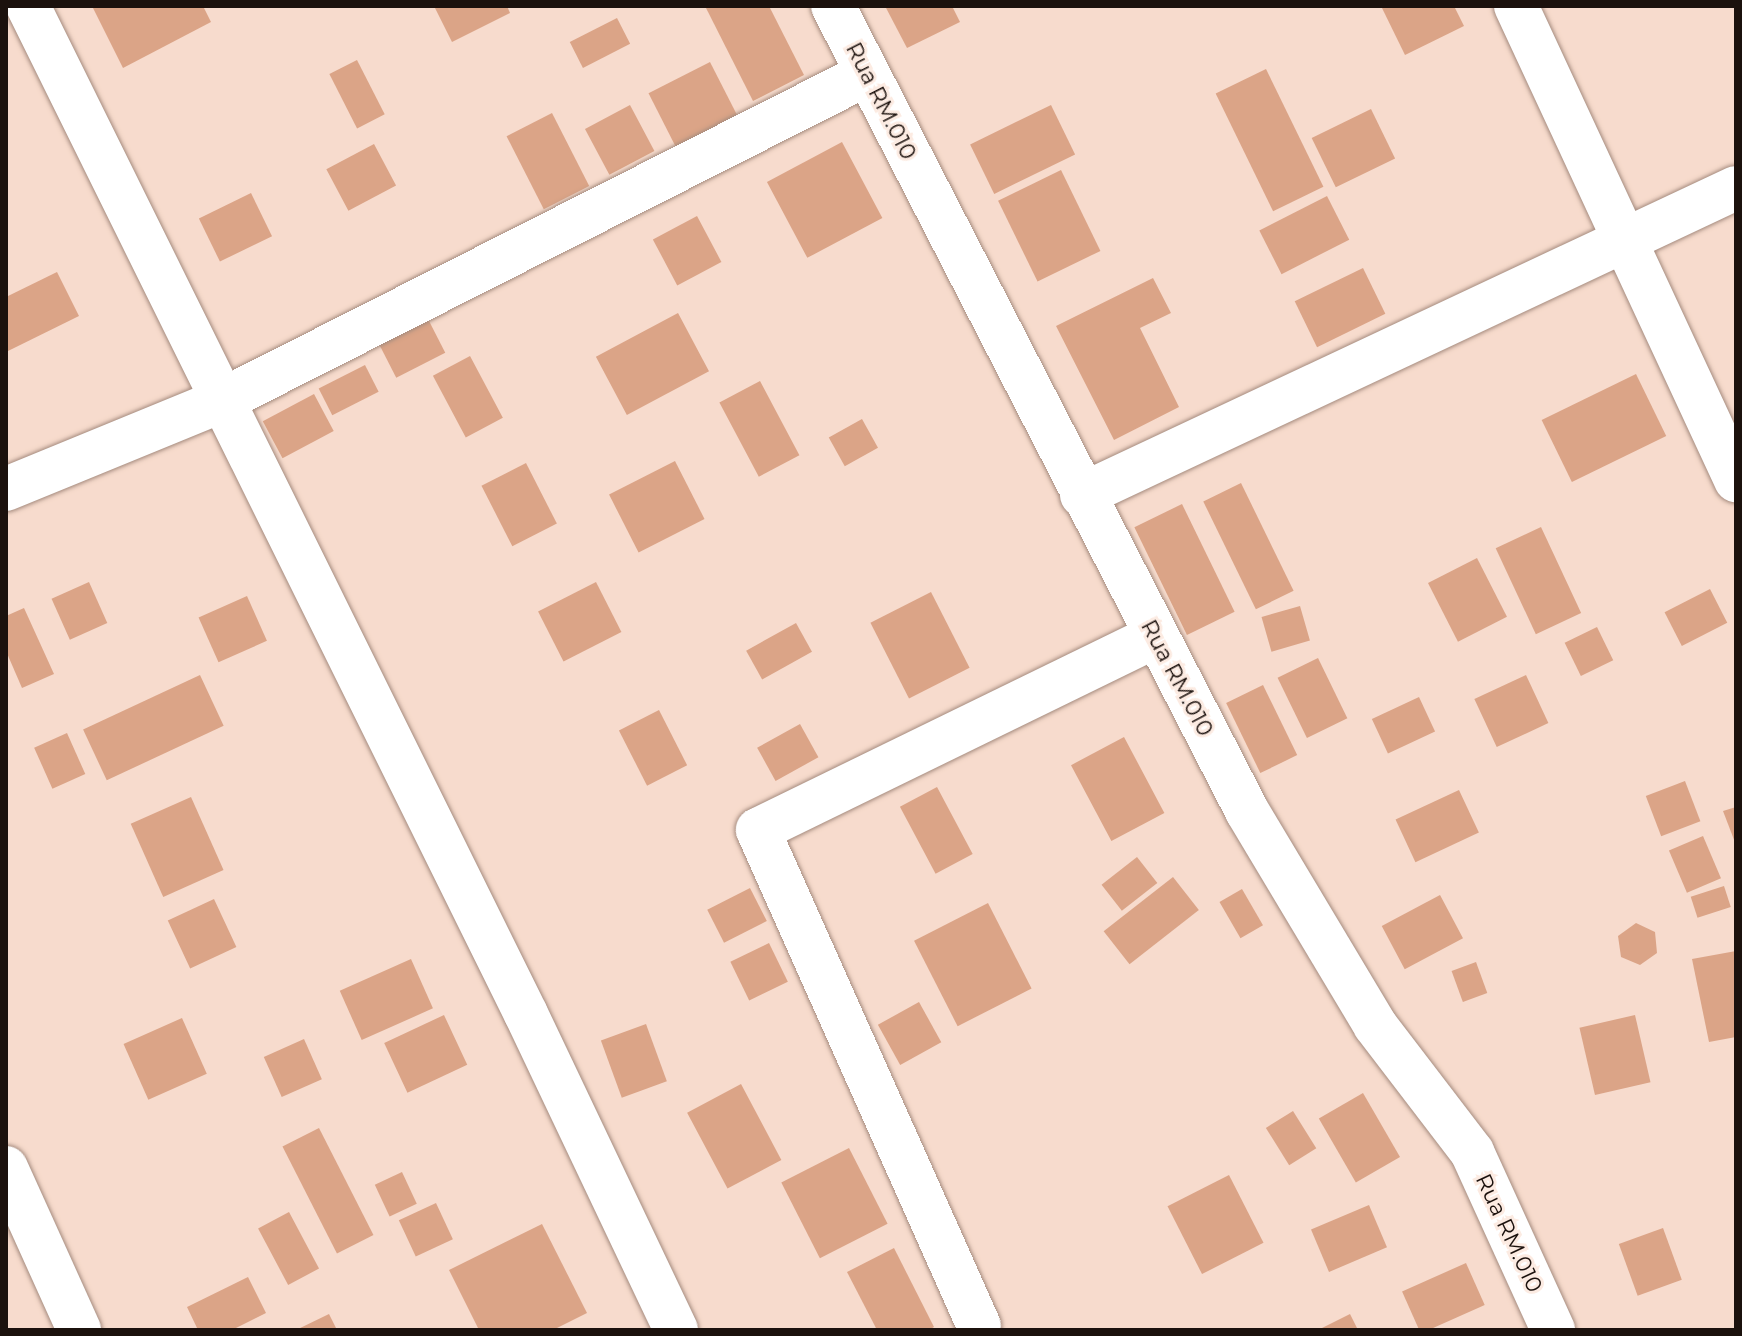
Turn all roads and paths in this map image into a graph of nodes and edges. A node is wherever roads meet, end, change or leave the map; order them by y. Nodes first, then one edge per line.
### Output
1 (28, 6) edge
2 (833, 6) edge
3 (1516, 6) edge
4 (867, 74) junction
5 (1736, 188) edge
6 (1625, 237) junction
7 (223, 400) junction
8 (1736, 480) edge
9 (6, 489) edge
10 (1082, 495) junction
11 (1154, 637) junction
12 (6, 1168) edge
13 (979, 1326) dead end
14 (79, 1330) edge
15 (676, 1330) edge
16 (1553, 1330) edge

1 - 7 street
2 - 4 street, Rua RM.010
3 - 6 street
4 - 7 street
4 - 10 street, Rua RM.010
5 - 6 street
6 - 8 street
6 - 10 street
7 - 9 street
7 - 15 street
10 - 11 street, Rua RM.010
11 - 13 street
11 - 16 street, Rua RM.010
12 - 14 street

